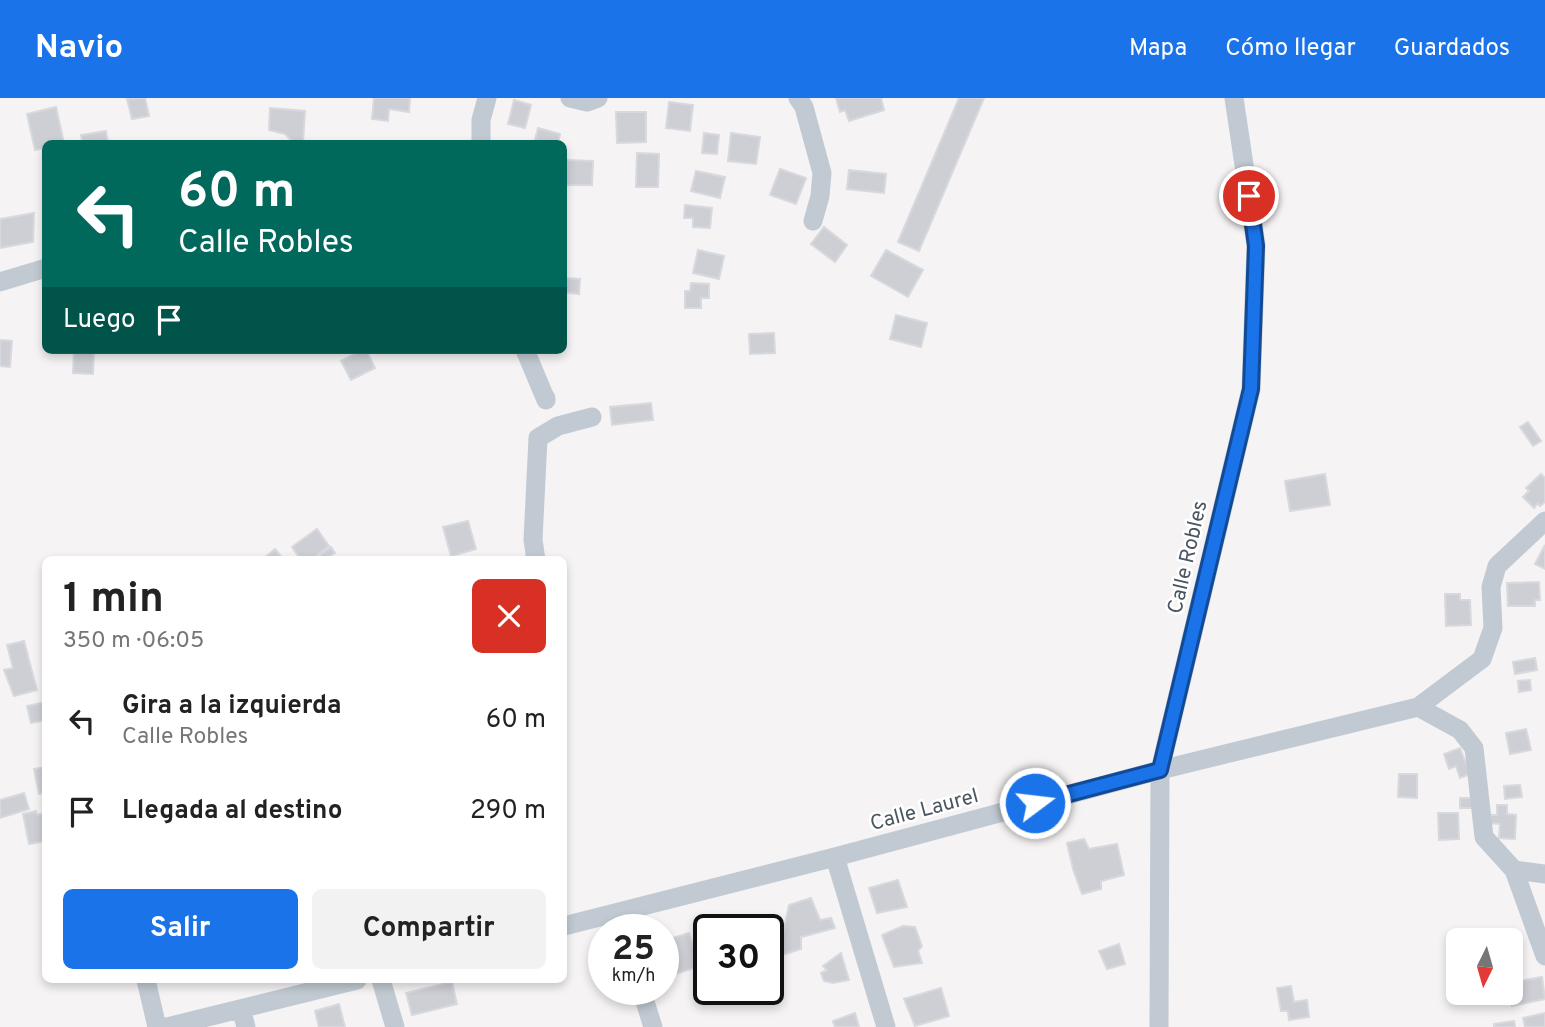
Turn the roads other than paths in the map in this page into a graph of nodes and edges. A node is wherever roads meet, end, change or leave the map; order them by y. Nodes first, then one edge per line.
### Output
1 (487, 98) edge
2 (570, 98) edge
3 (598, 98) edge
4 (798, 98) edge
5 (1234, 98) edge
6 (481, 140) edge
7 (814, 221) dead end
8 (42, 269) edge
9 (0, 282) edge
10 (527, 354) edge
11 (546, 398) dead end
12 (592, 417) dead end
13 (1545, 521) edge
14 (535, 556) edge
15 (1418, 707) junction
16 (1160, 770) junction
17 (835, 857) junction
18 (1514, 870) junction
19 (1545, 874) edge
20 (644, 914) edge
21 (588, 924) edge
22 (567, 926) edge
23 (1545, 956) edge
24 (147, 983) edge
25 (348, 983) edge
26 (382, 983) edge
27 (646, 1005) edge
28 (243, 1018) edge
29 (157, 1027) edge
30 (167, 1027) edge
31 (395, 1027) edge
32 (653, 1027) edge
33 (886, 1027) edge
34 (1159, 1027) edge

1 - 6 street
2 - 3 street
4 - 7 street
5 - 16 street, Calle Robles
8 - 9 street
10 - 11 street
12 - 14 street
13 - 15 street
15 - 16 street, Calle Laurel
15 - 18 street
16 - 17 street, Calle Laurel
16 - 34 street, Calle Robles
17 - 20 street, Calle Laurel
17 - 33 street
18 - 19 street
18 - 23 street
21 - 22 street, Calle Laurel
24 - 29 street
25 - 28 street
26 - 31 street
27 - 32 street
28 - 30 street

